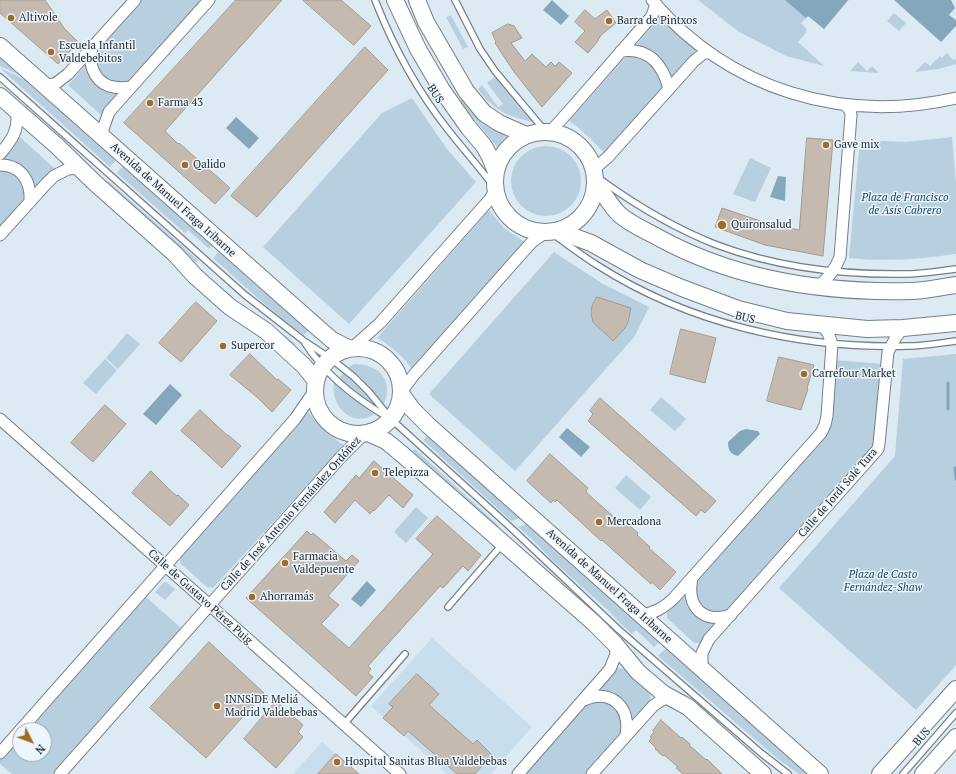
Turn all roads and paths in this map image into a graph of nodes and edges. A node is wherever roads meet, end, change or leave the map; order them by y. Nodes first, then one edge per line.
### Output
1 (135, 0) edge
2 (209, 0) edge
3 (375, 0) edge
4 (395, 0) edge
5 (417, 0) edge
6 (455, 0) edge
7 (654, 2) edge
8 (0, 46) edge
9 (92, 48) junction
10 (621, 51) junction
11 (710, 53) junction
12 (0, 77) edge
13 (44, 85) junction
14 (131, 87) junction
15 (669, 89) junction
16 (0, 96) edge
17 (956, 98) edge
18 (846, 106) junction
19 (16, 110) junction
20 (547, 132) junction
21 (526, 135) junction
22 (103, 137) junction
23 (0, 154) edge
24 (0, 166) edge
25 (80, 168) junction
26 (496, 172) junction
27 (595, 175) junction
28 (495, 190) junction
29 (30, 201) junction
30 (551, 232) junction
31 (0, 235) edge
32 (956, 269) edge
33 (834, 271) junction
34 (956, 285) edge
35 (817, 287) junction
36 (956, 323) edge
37 (822, 325) junction
38 (903, 328) junction
39 (304, 341) junction
40 (956, 341) edge
41 (832, 344) junction
42 (891, 346) junction
43 (351, 348) junction
44 (321, 374) junction
45 (402, 393) junction
46 (0, 419) edge
47 (391, 419) junction
48 (366, 434) junction
49 (505, 545) junction
50 (165, 566) junction
51 (692, 578) junction
52 (210, 605) junction
53 (448, 607) dead end
54 (731, 614) junction
55 (641, 615) junction
56 (615, 644) junction
57 (405, 654) dead end
58 (702, 670) junction
59 (956, 689) edge
60 (669, 697) junction
61 (583, 700) junction
62 (956, 713) edge
63 (344, 724) junction
64 (626, 735) junction
65 (956, 737) edge
66 (0, 753) edge
67 (60, 774) edge
68 (400, 774) edge
69 (518, 774) edge
70 (592, 774) edge
71 (763, 774) edge
72 (788, 774) edge
73 (820, 774) edge
74 (880, 774) edge
75 (903, 774) edge
76 (923, 774) edge

1 - 9 street
2 - 14 street
3 - 28 lane, BUS
4 - 26 street
5 - 21 street
6 - 20 lane
7 - 10 street
7 - 11 street
8 - 13 street, Avenida de Manuel Fraga Iribarne
9 - 13 street
9 - 14 street
10 - 15 street
10 - 20 street
11 - 15 street
11 - 18 street
12 - 39 lane, Avenida de Manuel Fraga Iribarne
13 - 22 street, Avenida de Manuel Fraga Iribarne
14 - 22 street
15 - 27 street
16 - 19 street
17 - 18 street
18 - 33 street
19 - 23 street
19 - 25 street
20 - 21 street
20 - 27 street
21 - 26 street
22 - 43 street, Avenida de Manuel Fraga Iribarne
24 - 29 street
25 - 29 street
25 - 44 street
26 - 28 street
27 - 30 street
27 - 33 lane
27 - 35 street
28 - 30 street
28 - 43 street
29 - 31 street
30 - 37 street
30 - 41 lane, BUS
30 - 45 street
32 - 33 lane
33 - 35 street
34 - 35 street
36 - 38 street
37 - 38 street
37 - 41 street
38 - 42 street, Calle de Jordi Solé Tura
39 - 44 lane, Avenida de Manuel Fraga Iribarne
39 - 44 lane, Avenida de Manuel Fraga Iribarne
40 - 42 lane, BUS
41 - 42 lane, BUS
41 - 51 street
42 - 54 street, Calle de Jordi Solé Tura
43 - 44 street
43 - 45 street
44 - 47 lane
44 - 47 lane
44 - 48 street
44 - 50 street
45 - 47 street
45 - 55 street, Avenida de Manuel Fraga Iribarne
46 - 50 street, Calle de Gustavo Pérez Puig
47 - 48 street
47 - 72 lane
48 - 49 street
48 - 52 street, Calle de José Antonio Fernández Ordóñez
49 - 53 lane
49 - 56 street
50 - 52 street, Calle de Gustavo Pérez Puig
50 - 66 street
51 - 54 street
51 - 55 street
52 - 63 street, Calle de Gustavo Pérez Puig
52 - 67 street, Calle de José Antonio Fernández Ordóñez
54 - 58 street, Calle de Jordi Solé Tura
55 - 58 street, Avenida de Manuel Fraga Iribarne
56 - 60 street
56 - 61 street
57 - 63 lane
58 - 73 street, Avenida de Manuel Fraga Iribarne
59 - 74 street
60 - 64 street
60 - 71 street
61 - 64 street
61 - 69 street
62 - 75 lane, BUS
63 - 68 street, Calle de Gustavo Pérez Puig
64 - 70 street
65 - 76 street

